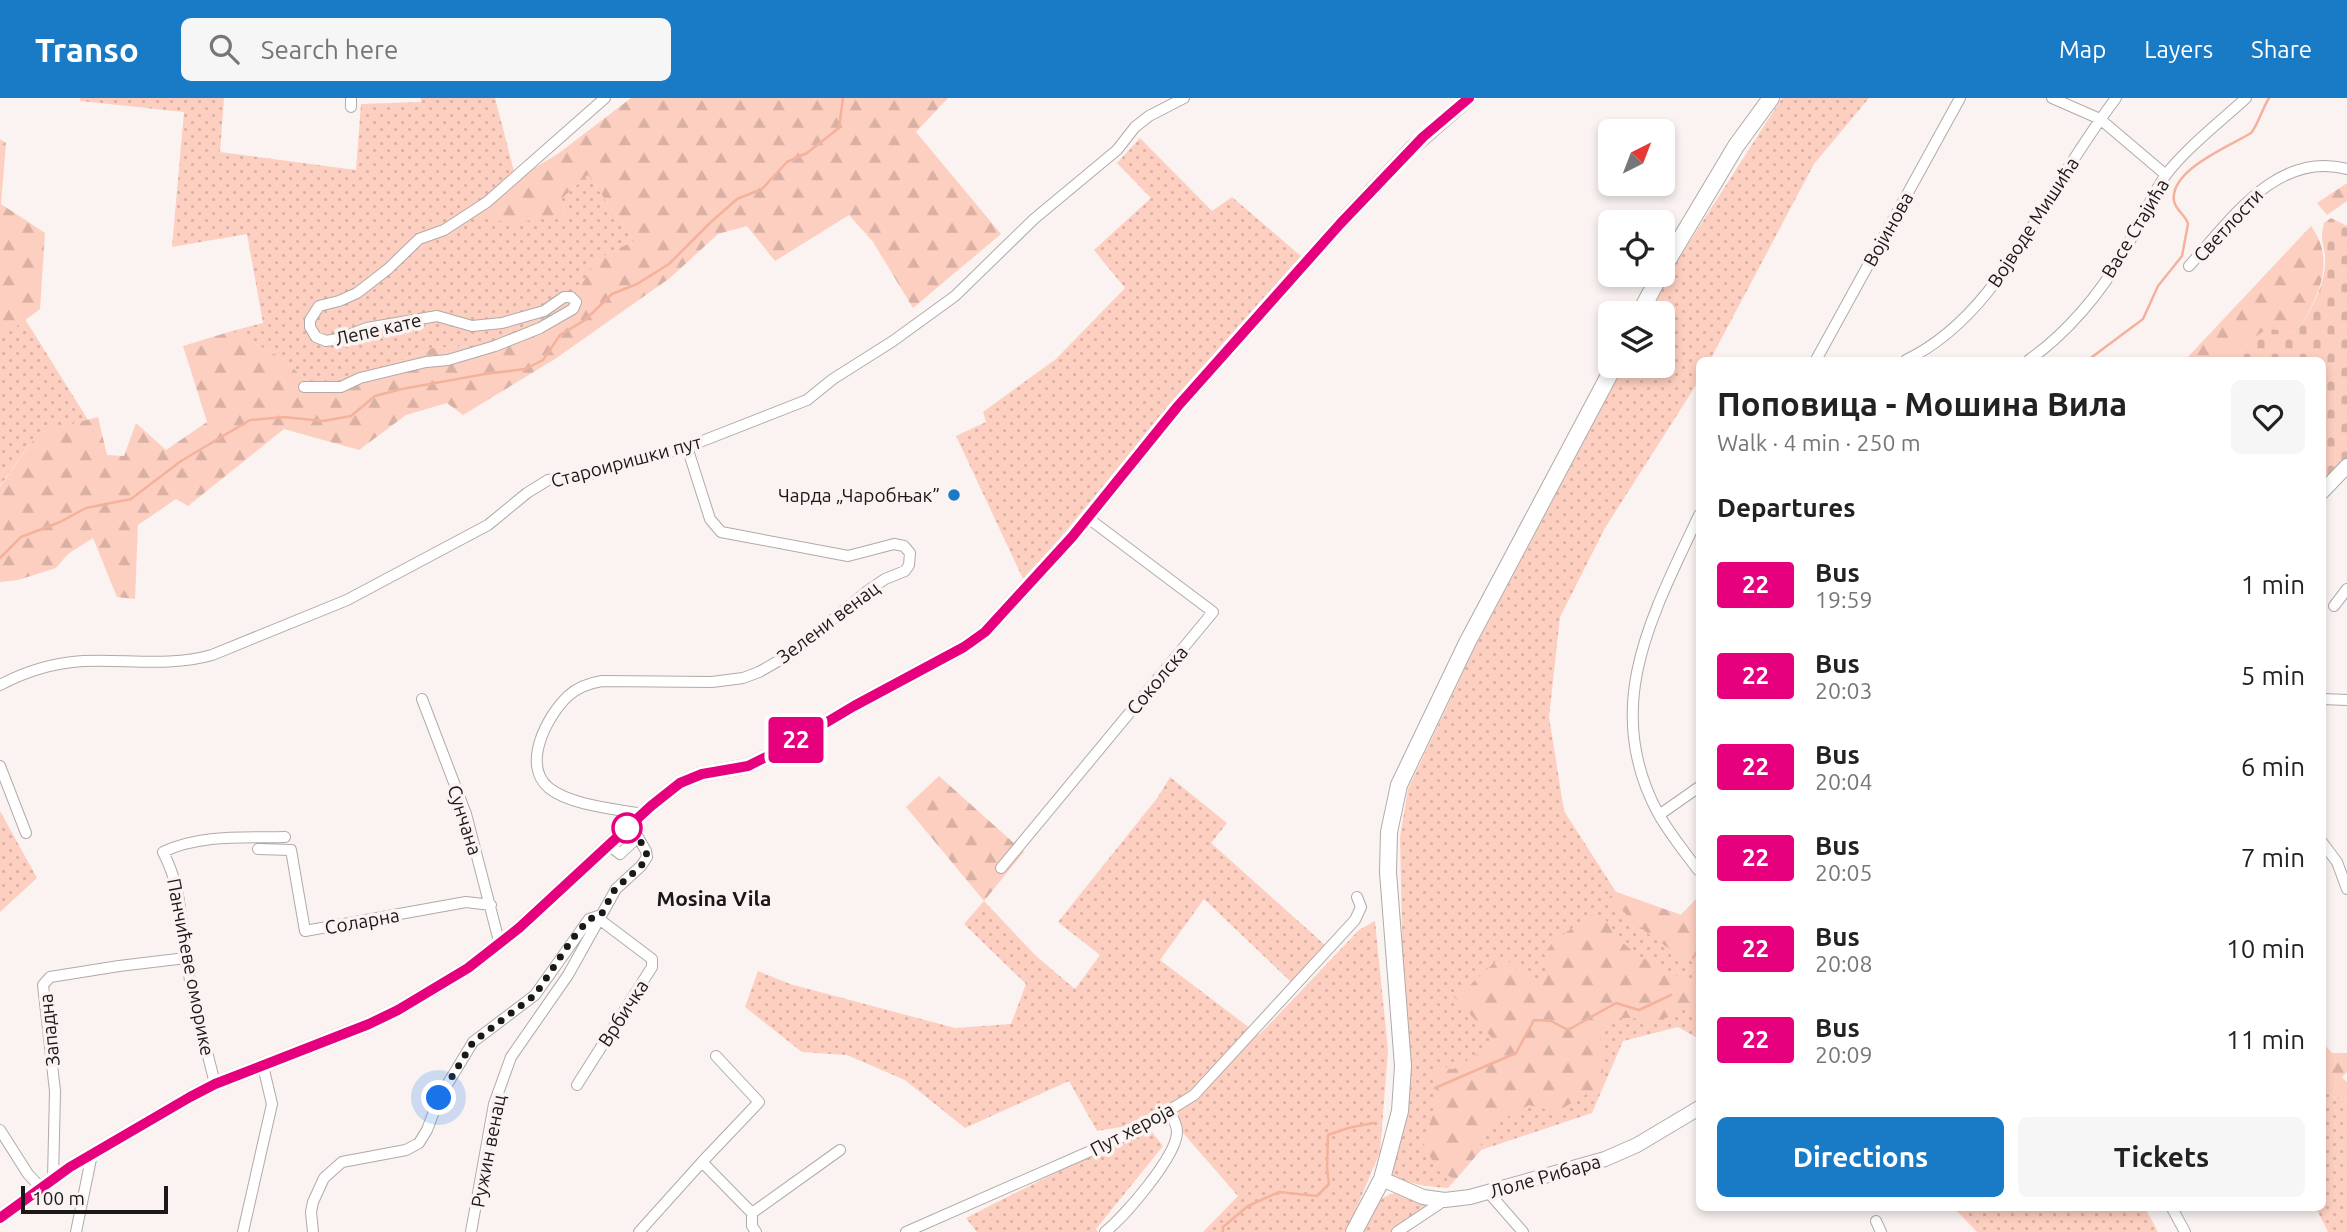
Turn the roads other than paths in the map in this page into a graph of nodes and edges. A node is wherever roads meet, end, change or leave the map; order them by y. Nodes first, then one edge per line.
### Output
1 (605, 98) edge
2 (1184, 98) edge
3 (1469, 98) edge
4 (1771, 98) edge
5 (1960, 98) edge
6 (2052, 98) edge
7 (2116, 98) edge
8 (2246, 98) edge
9 (2100, 119) junction
10 (2347, 169) edge
11 (2166, 175) junction
12 (1675, 248) edge
13 (2189, 266) dead end
14 (1821, 357) edge
15 (1910, 357) edge
16 (2033, 357) edge
17 (1608, 378) edge
18 (304, 387) dead end
19 (687, 447) junction
20 (2347, 466) edge
21 (2326, 488) edge
22 (1088, 518) junction
23 (1696, 522) edge
24 (2347, 589) edge
25 (2334, 606) dead end
26 (0, 685) edge
27 (422, 699) dead end
28 (2326, 699) edge
29 (2347, 700) edge
30 (0, 766) edge
31 (1696, 789) edge
32 (643, 814) junction
33 (1659, 815) junction
34 (635, 831) junction
35 (26, 833) dead end
36 (285, 837) dead end
37 (2326, 846) edge
38 (258, 849) dead end
39 (2342, 860) edge
40 (1696, 867) edge
41 (1001, 868) dead end
42 (2347, 889) edge
43 (1357, 897) dead end
44 (491, 905) junction
45 (600, 917) junction
46 (500, 945) junction
47 (186, 958) junction
48 (716, 1056) dead end
49 (263, 1066) junction
50 (215, 1084) junction
51 (577, 1085) dead end
52 (1696, 1110) edge
53 (1169, 1112) junction
54 (0, 1130) edge
55 (840, 1150) dead end
56 (92, 1154) junction
57 (702, 1162) junction
58 (1382, 1179) junction
59 (48, 1184) junction
60 (1488, 1192) junction
61 (1445, 1200) junction
62 (2174, 1211) edge
63 (752, 1213) junction
64 (0, 1218) edge
65 (76, 1232) edge
66 (243, 1232) edge
67 (313, 1232) edge
68 (471, 1232) edge
69 (639, 1232) edge
70 (756, 1232) edge
71 (906, 1232) edge
72 (1105, 1232) edge
73 (1354, 1232) edge
74 (1397, 1232) edge
75 (1523, 1232) edge
76 (2185, 1232) edge

1 - 18 street, Лепе кате
2 - 19 street, Староиришки пут
3 - 22 street
4 - 12 main road
5 - 14 street, Војинова
6 - 9 street
7 - 9 street, Војводе Мишића
8 - 11 street, Васе Стајића
9 - 11 street
9 - 15 street, Војводе Мишића
10 - 13 street, Светлости
11 - 16 street, Васе Стајића
17 - 58 main road
19 - 26 street, Староиришки пут
19 - 32 street, Зелени венац
20 - 21 street
22 - 32 street
22 - 41 street, Соколска
23 - 33 street
24 - 25 street
27 - 44 street, Сунчана
28 - 29 street
30 - 35 street
31 - 33 street
32 - 34 street
33 - 40 street
34 - 45 street, Ружин венац
34 - 46 street
36 - 47 street, Панчићеве оморике
37 - 39 street
38 - 44 street, Соларна
39 - 42 street
43 - 53 street, Пут хероја
44 - 46 street, Сунчана
45 - 51 street, Врбичка
45 - 67 street
45 - 68 street, Ружин венац
46 - 49 street
47 - 50 street, Панчићеве оморике
47 - 59 street, Западна
48 - 57 street
49 - 50 street
49 - 66 street
50 - 56 street
52 - 60 street, Лоле Рибара
53 - 71 street, Пут хероја
53 - 72 street
54 - 59 street
55 - 63 street
56 - 59 street
56 - 65 street
57 - 63 street
57 - 69 street
58 - 61 street, Лоле Рибара
58 - 73 main road
59 - 64 street
60 - 61 street, Лоле Рибара
60 - 75 street
61 - 74 street
62 - 76 street
63 - 70 street

